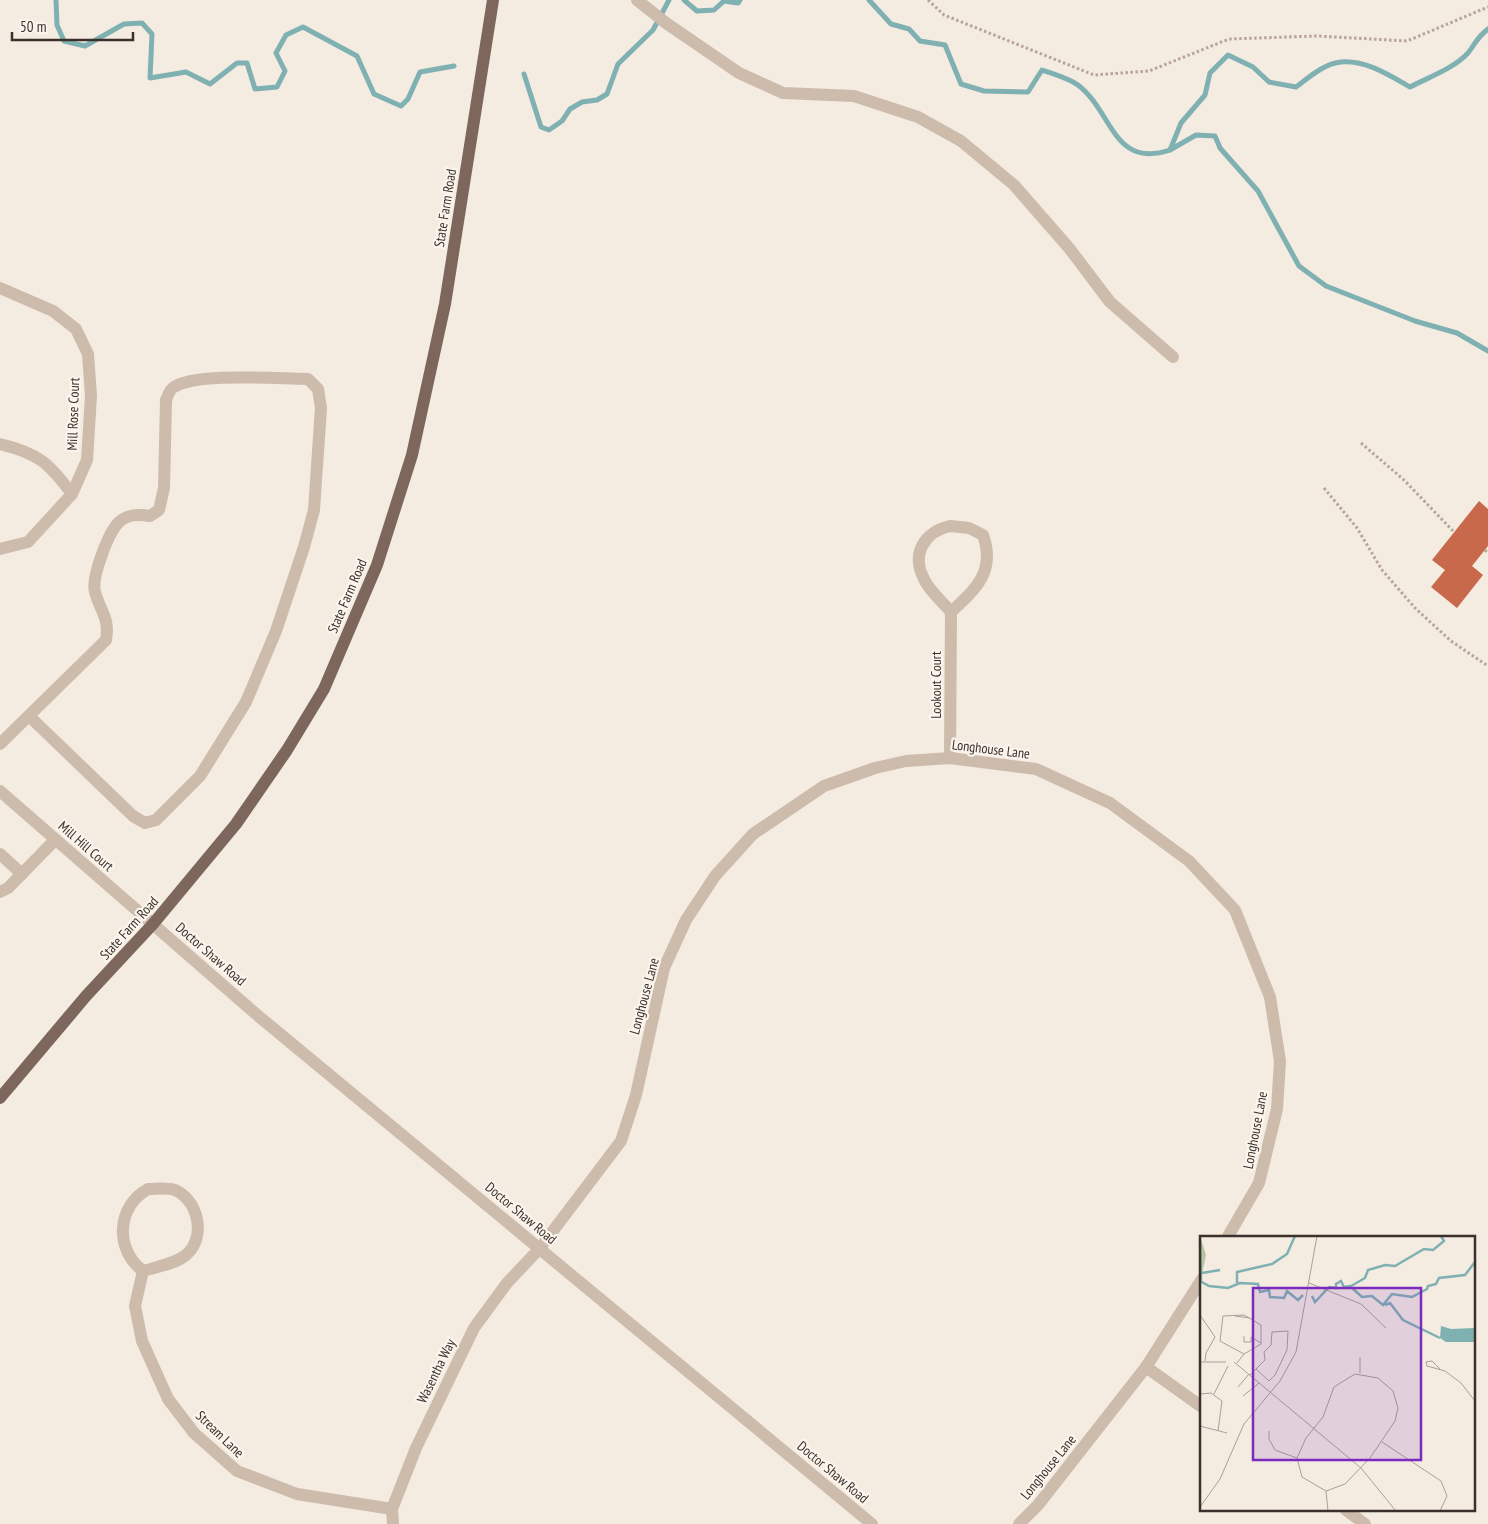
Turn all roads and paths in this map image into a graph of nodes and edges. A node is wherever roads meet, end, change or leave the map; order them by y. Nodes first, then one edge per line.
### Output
1 (492, 0) edge
2 (637, 0) edge
3 (928, 0) edge
4 (1488, 7) edge
5 (0, 288) edge
6 (1174, 357) dead end
7 (1361, 443) dead end
8 (0, 444) edge
9 (1324, 488) dead end
10 (72, 494) junction
11 (1454, 532) dead end
12 (0, 549) edge
13 (1485, 550) dead end
14 (1488, 553) edge
15 (951, 612) junction
16 (1488, 666) edge
17 (29, 716) junction
18 (0, 744) edge
19 (950, 758) junction
20 (0, 791) edge
21 (55, 840) junction
22 (0, 854) edge
23 (22, 874) junction
24 (0, 892) edge
25 (153, 924) junction
26 (0, 1098) edge
27 (1228, 1236) edge
28 (540, 1248) junction
29 (143, 1271) junction
30 (1200, 1282) edge
31 (1146, 1367) junction
32 (1200, 1406) edge
33 (392, 1509) junction
34 (1349, 1512) edge
35 (393, 1524) edge
36 (872, 1524) edge
37 (1019, 1524) edge
38 (1365, 1524) edge

1 - 25 main road, State Farm Road
2 - 6 street
3 - 4 path
5 - 10 street, Mill Rose Court
7 - 11 path
8 - 10 street
9 - 16 path
10 - 12 street, Mill Rose Court
13 - 14 path
15 - 15 street
15 - 19 street, Lookout Court
17 - 17 street
17 - 18 street
19 - 27 street, Longhouse Lane
19 - 28 street, Longhouse Lane
20 - 21 street, Mill Hill Court
21 - 23 street
21 - 25 street, Mill Hill Court
22 - 23 street
23 - 24 street
25 - 26 main road, State Farm Road
25 - 28 street, Doctor Shaw Road
28 - 33 street, Wasentha Way
28 - 36 street, Doctor Shaw Road
29 - 29 street
29 - 33 street, Stream Lane
30 - 31 street, Longhouse Lane
31 - 32 street
31 - 37 street, Longhouse Lane
33 - 35 street, Wasentha Way
34 - 38 street

